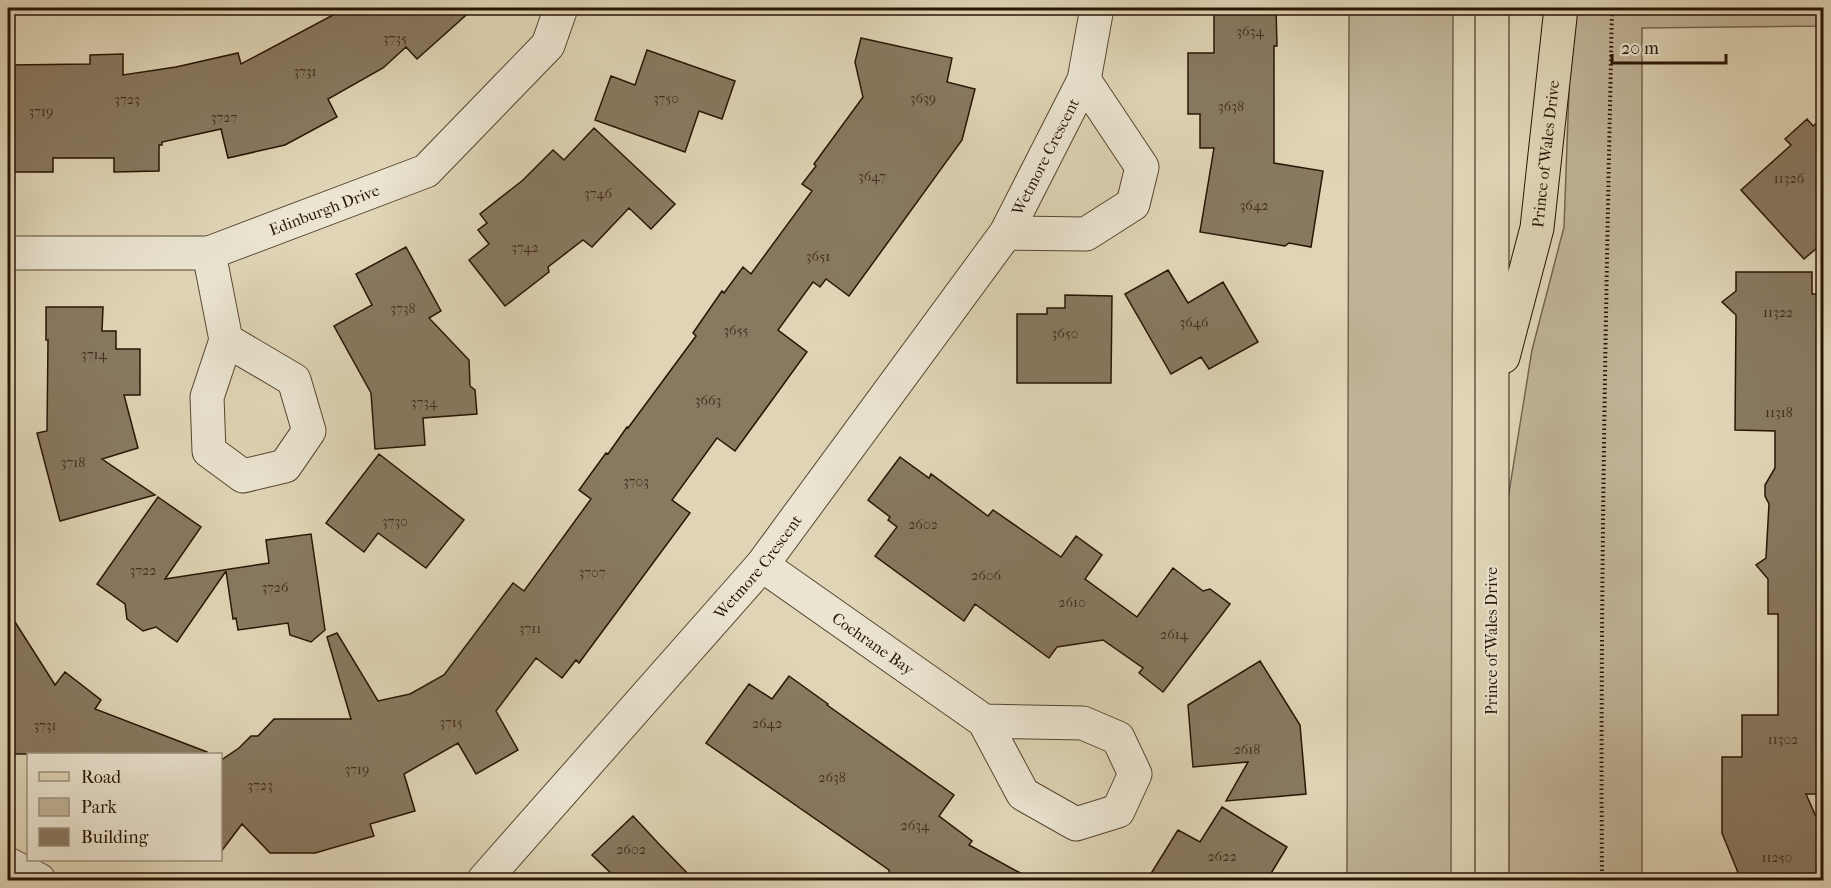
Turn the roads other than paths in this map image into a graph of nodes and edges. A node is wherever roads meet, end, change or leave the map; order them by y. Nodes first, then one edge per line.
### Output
1 (561, 8) edge
2 (1097, 8) edge
3 (1492, 8) edge
4 (1562, 8) edge
5 (1084, 80) junction
6 (1006, 233) junction
7 (8, 253) edge
8 (209, 253) junction
9 (226, 340) dead end
10 (1491, 402) junction
11 (762, 565) junction
12 (984, 721) dead end
13 (8, 864) edge
14 (39, 880) edge
15 (484, 880) edge
16 (1492, 880) edge

1 - 8 street, Edinburgh Drive
2 - 5 street, Wetmore Crescent
3 - 10 main road, Prince of Wales Drive
4 - 10 main road, Prince of Wales Drive
5 - 6 street, Wetmore Crescent
5 - 6 street, Wetmore Crescent
6 - 11 street, Wetmore Crescent
7 - 8 street, Edinburgh Drive
8 - 9 street
10 - 16 main road, Prince of Wales Drive
11 - 12 street, Cochrane Bay
11 - 15 street, Wetmore Crescent
13 - 14 street

